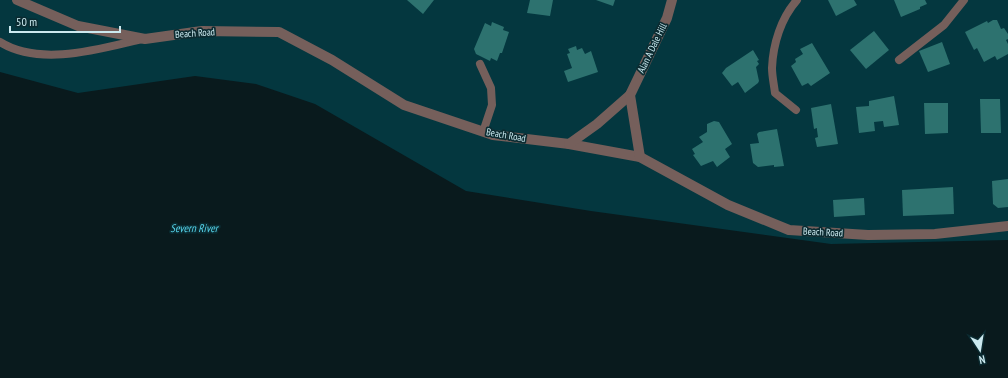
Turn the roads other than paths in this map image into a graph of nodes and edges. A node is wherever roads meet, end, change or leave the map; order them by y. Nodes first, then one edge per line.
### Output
1 (17, 0) edge
2 (672, 0) edge
3 (797, 0) edge
4 (964, 0) edge
5 (145, 38) junction
6 (0, 42) edge
7 (899, 60) dead end
8 (480, 64) dead end
9 (630, 94) junction
10 (796, 110) dead end
11 (483, 132) junction
12 (569, 144) junction
13 (640, 157) junction
14 (1008, 226) edge

1 - 5 street, Beach Road
2 - 9 street, Alan A Dale Hill
3 - 10 lane
4 - 7 lane
5 - 6 lane
5 - 11 street, Beach Road
8 - 11 lane
9 - 12 street, Alan A Dale Hill
9 - 13 street
11 - 12 street, Beach Road
12 - 13 street, Beach Road
13 - 14 street, Beach Road

